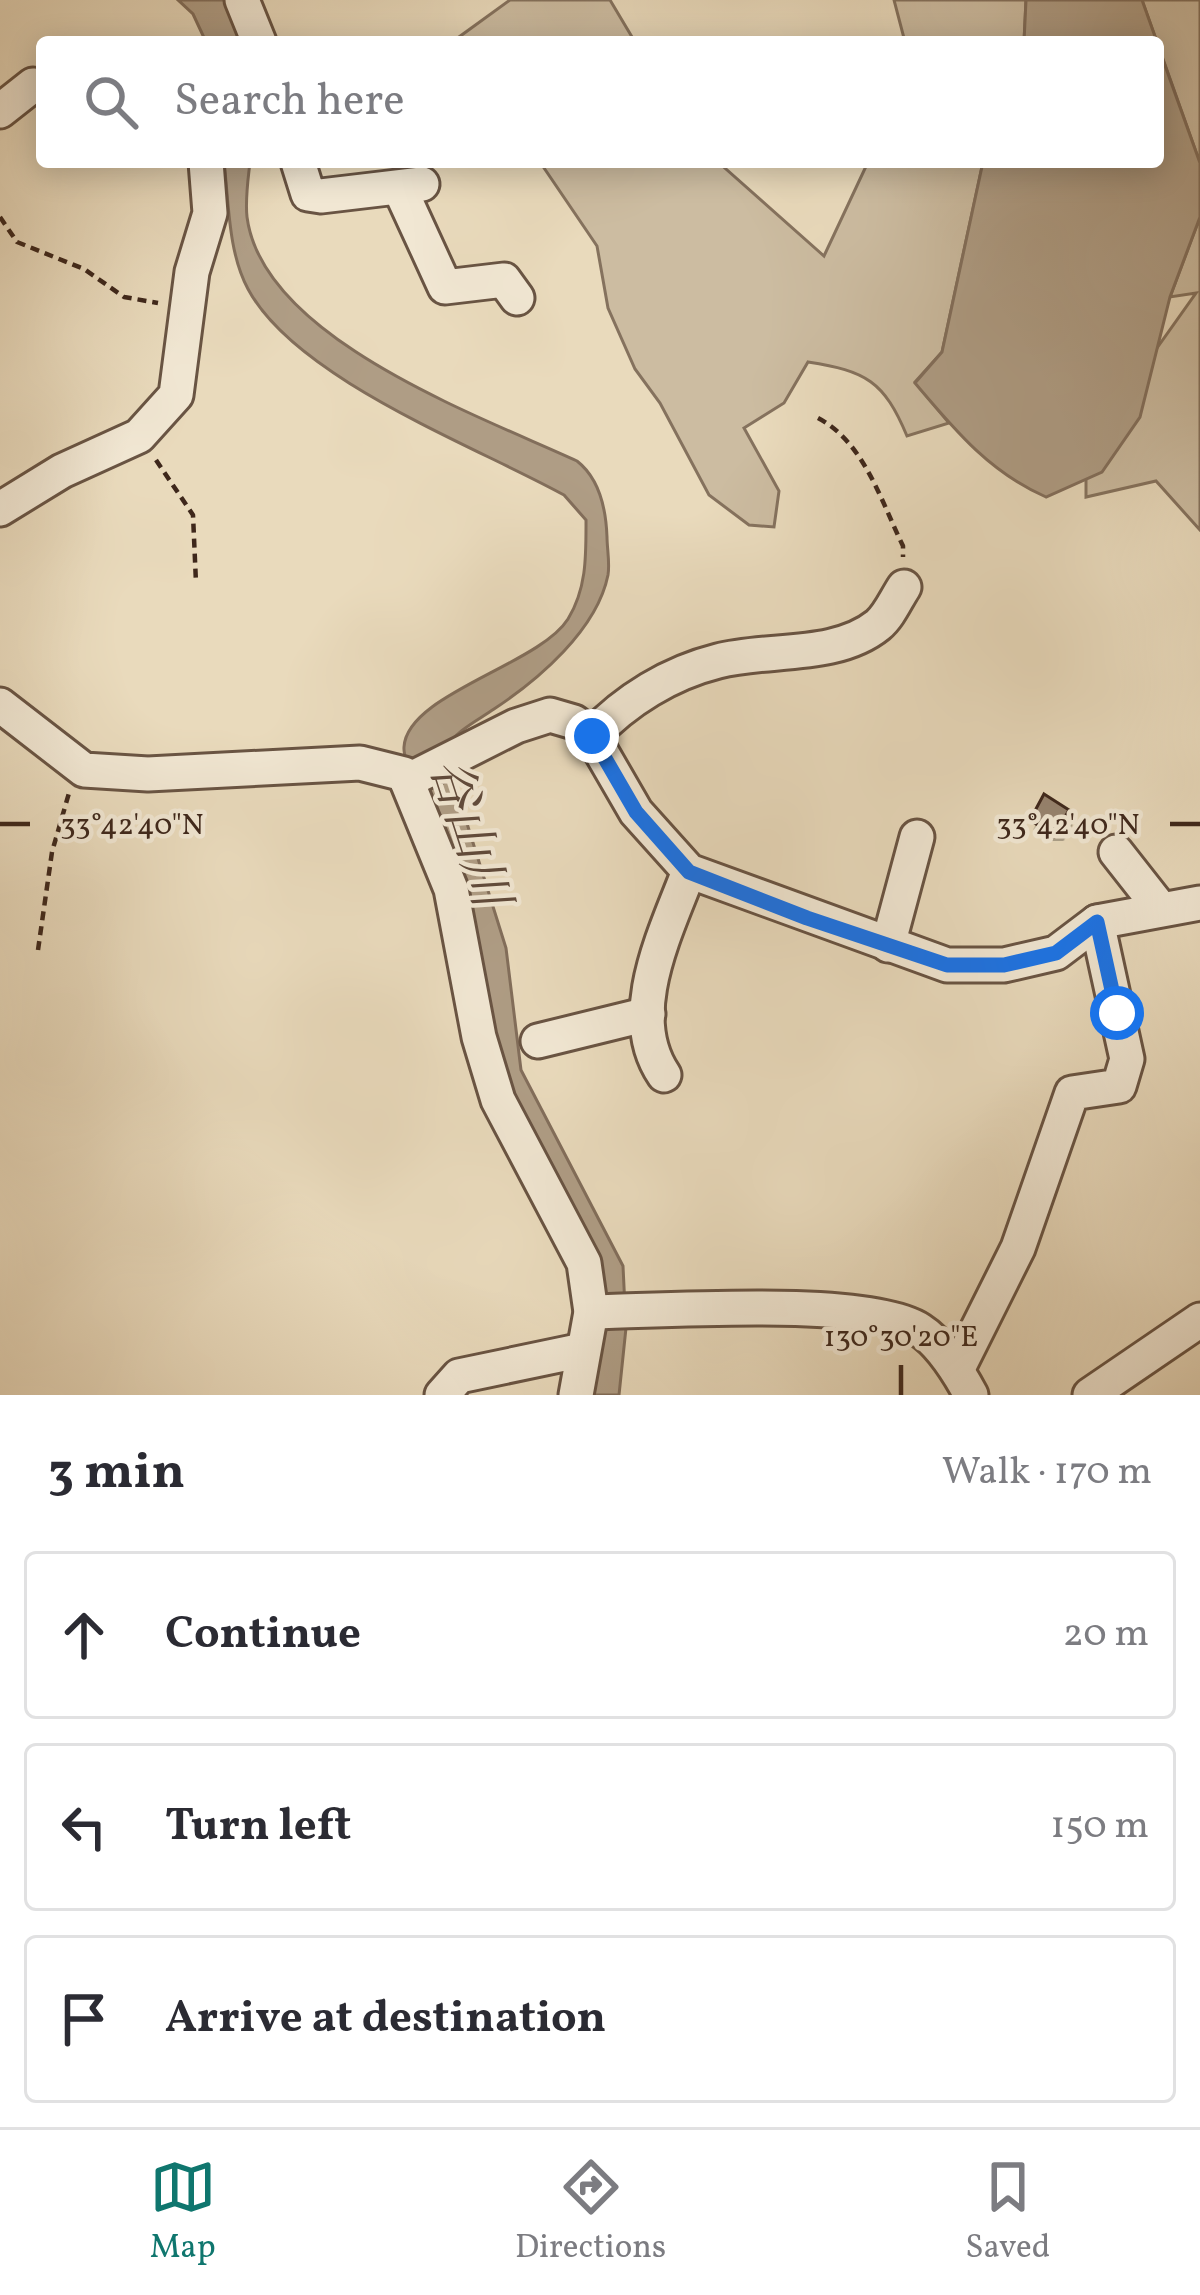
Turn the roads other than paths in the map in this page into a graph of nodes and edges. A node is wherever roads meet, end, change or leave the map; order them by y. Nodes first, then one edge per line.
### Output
1 (242, 0) edge
2 (257, 36) edge
3 (33, 85) dead end
4 (0, 111) edge
5 (206, 168) edge
6 (300, 168) edge
7 (517, 298) dead end
8 (0, 509) edge
9 (904, 587) road end
10 (2, 711) edge
11 (592, 736) junction
12 (407, 781) junction
13 (917, 837) dead end
14 (1116, 852) dead end
15 (689, 872) junction
16 (1200, 903) edge
17 (1160, 908) junction
18 (1097, 922) junction
19 (888, 945) junction
20 (648, 1014) junction
21 (538, 1041) dead end
22 (664, 1075) dead end
23 (591, 1312) junction
24 (1200, 1320) edge
25 (584, 1350) junction
26 (964, 1382) edge
27 (442, 1395) edge
28 (577, 1395) edge
29 (1090, 1395) edge

1 - 2 street
3 - 4 street
5 - 8 street
6 - 7 street
9 - 11 street
10 - 12 street
11 - 12 street
11 - 15 street
12 - 23 street
13 - 19 street
14 - 17 street
15 - 19 street
15 - 20 street
16 - 17 street
17 - 18 street
18 - 19 street
18 - 26 street
20 - 21 street
20 - 22 street
23 - 25 street
23 - 26 street
24 - 29 street
25 - 27 street
25 - 28 street

